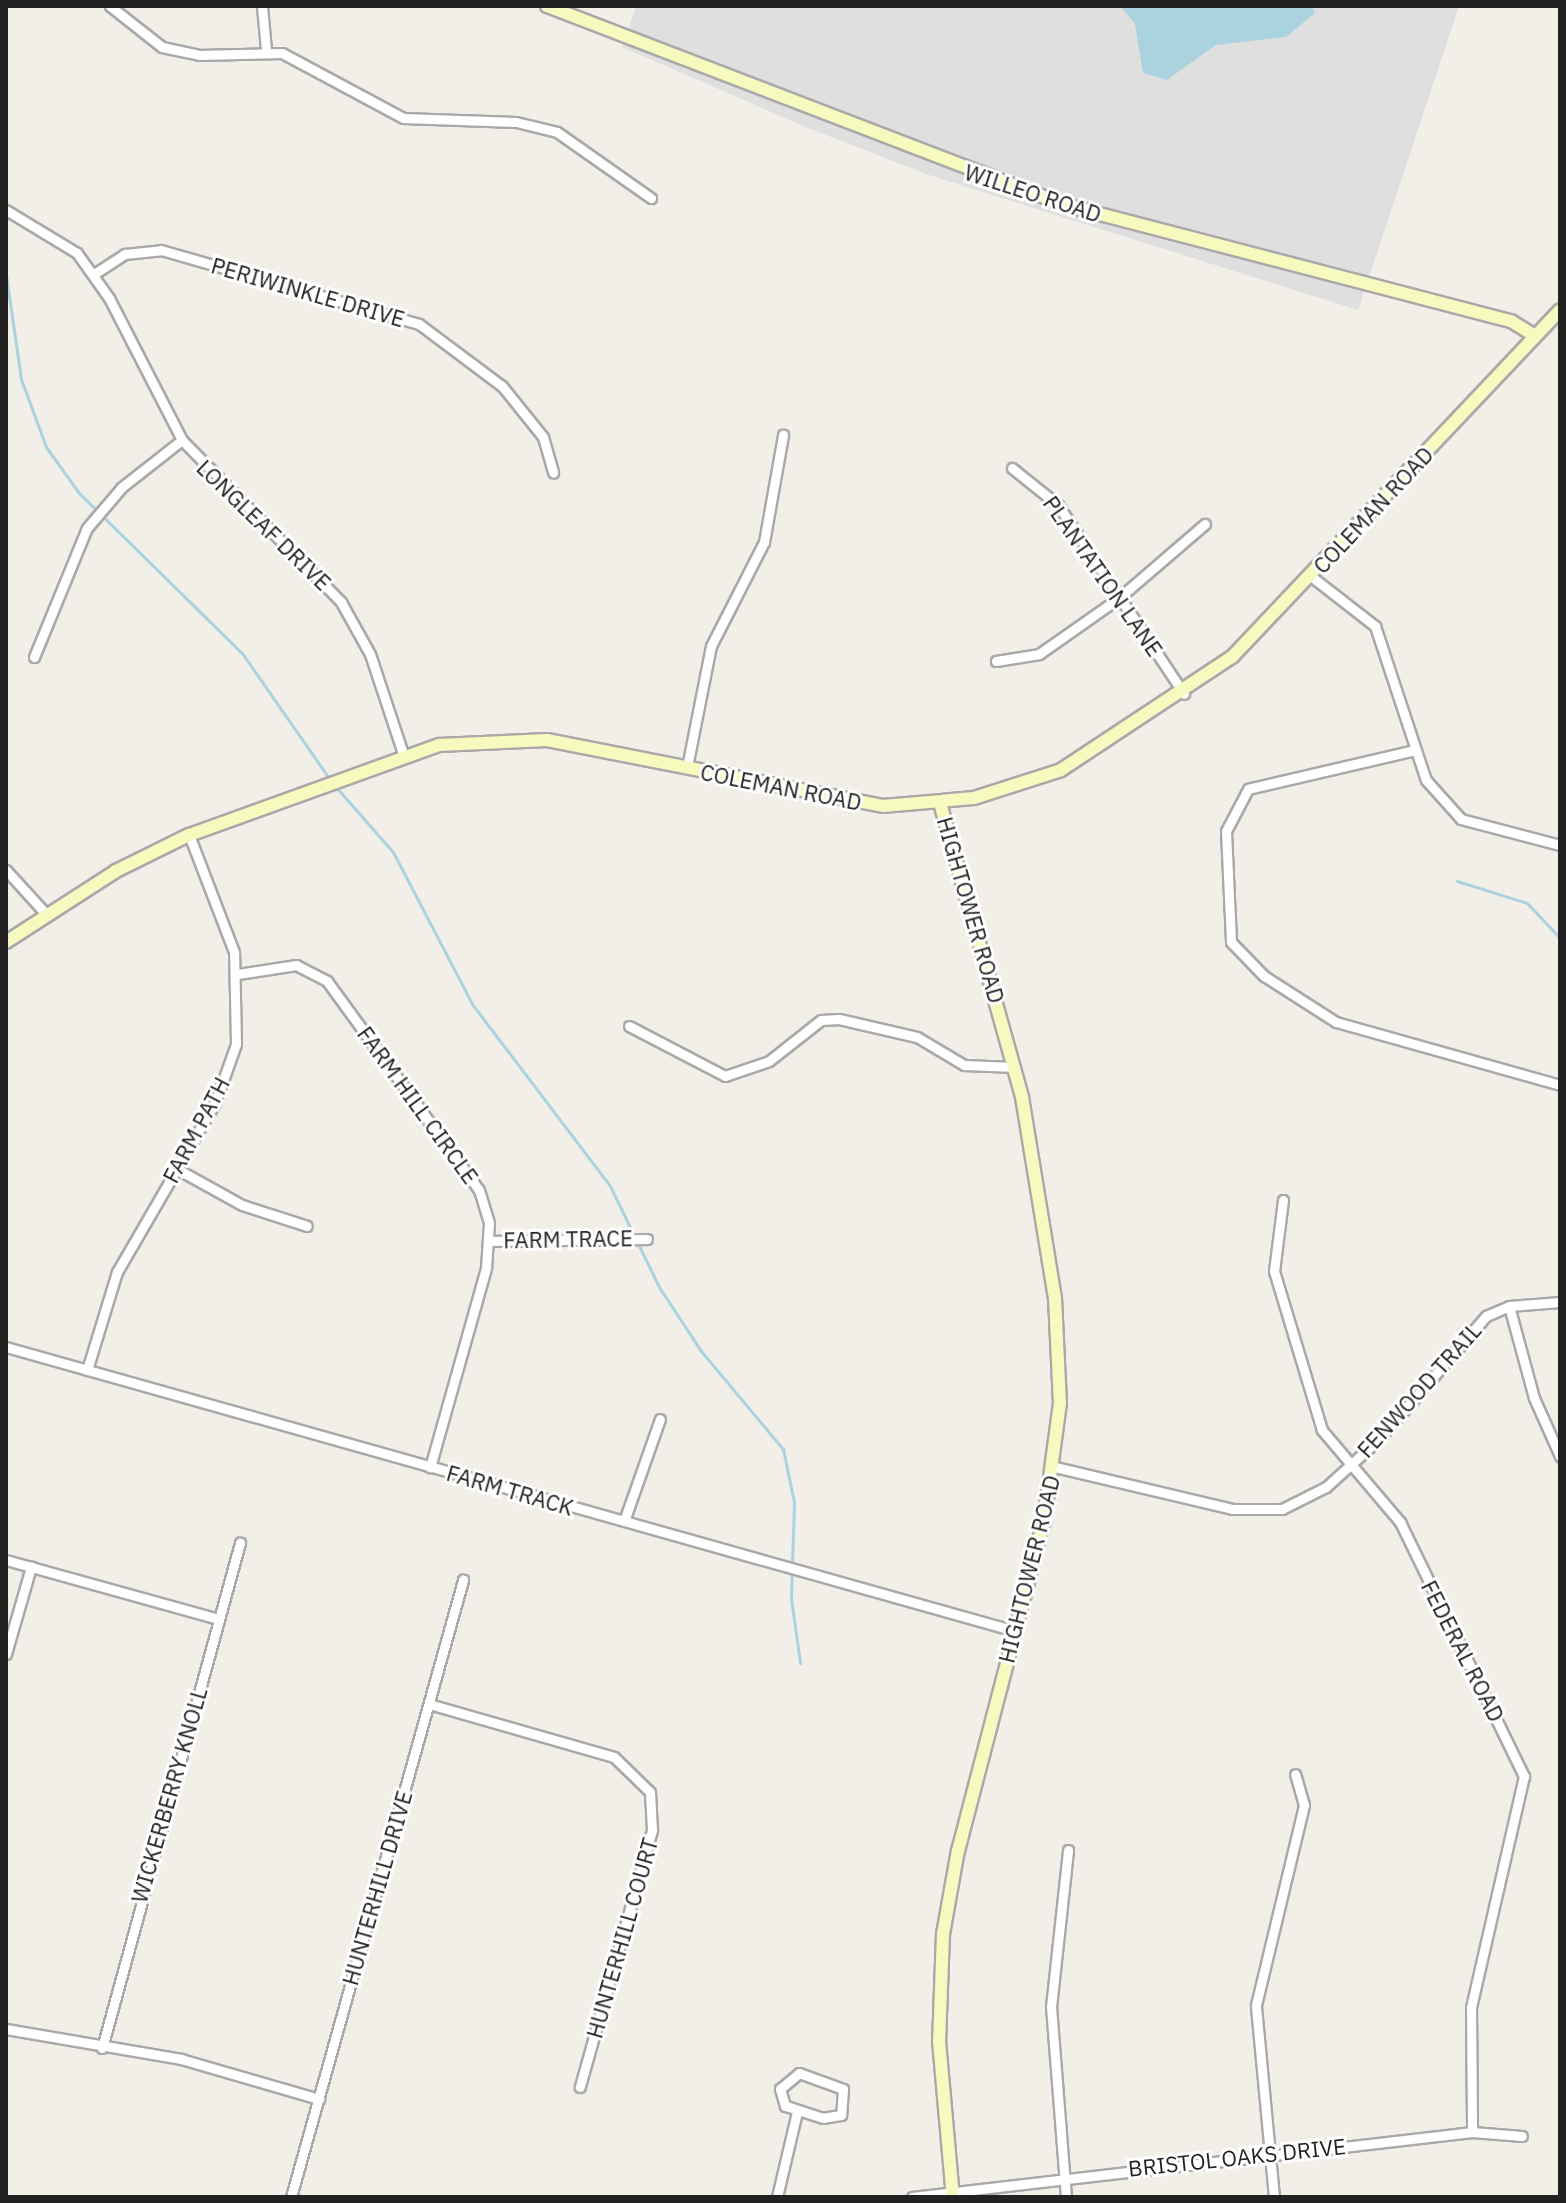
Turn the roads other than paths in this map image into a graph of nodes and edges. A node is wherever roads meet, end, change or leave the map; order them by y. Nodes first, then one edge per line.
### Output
1 (110, 6) edge
2 (262, 6) edge
3 (547, 6) edge
4 (266, 50) junction
5 (651, 198) dead end
6 (6, 210) edge
7 (94, 274) junction
8 (1560, 310) edge
9 (1533, 335) junction
10 (783, 435) dead end
11 (182, 440) junction
12 (1012, 468) dead end
13 (553, 473) dead end
14 (1205, 524) dead end
15 (1312, 577) junction
16 (1120, 597) junction
17 (34, 657) dead end
18 (996, 661) dead end
19 (1184, 694) junction
20 (1415, 750) junction
21 (403, 754) junction
22 (687, 767) junction
23 (940, 803) junction
24 (189, 835) junction
25 (1560, 845) edge
26 (6, 870) edge
27 (46, 914) junction
28 (6, 942) edge
29 (238, 974) junction
30 (629, 1026) dead end
31 (1015, 1067) junction
32 (1560, 1085) edge
33 (177, 1169) junction
34 (1283, 1200) dead end
35 (307, 1226) dead end
36 (647, 1239) dead end
37 (489, 1241) junction
38 (1560, 1302) edge
39 (1509, 1306) junction
40 (6, 1347) edge
41 (87, 1370) junction
42 (660, 1419) dead end
43 (1560, 1456) edge
44 (1351, 1465) junction
45 (430, 1467) junction
46 (1055, 1467) junction
47 (624, 1521) junction
48 (240, 1543) dead end
49 (6, 1560) edge
50 (31, 1567) junction
51 (463, 1580) dead end
52 (219, 1619) junction
53 (1015, 1631) junction
54 (6, 1654) edge
55 (429, 1704) junction
56 (1295, 1774) dead end
57 (1068, 1850) dead end
58 (6, 2029) edge
59 (102, 2048) junction
60 (580, 2087) dead end
61 (319, 2099) junction
62 (797, 2112) junction
63 (1472, 2132) junction
64 (1522, 2136) dead end
65 (1269, 2154) junction
66 (1064, 2176) junction
67 (953, 2193) edge
68 (291, 2197) edge
69 (777, 2197) edge
70 (912, 2197) edge
71 (1066, 2197) edge
72 (1274, 2197) edge

1 - 4 street
2 - 4 street
3 - 9 street, WILLEO ROAD
4 - 5 street
6 - 7 street, LONGLEAF DRIVE
7 - 11 street, LONGLEAF DRIVE
7 - 13 street, PERIWINKLE DRIVE
8 - 9 street, COLEMAN ROAD
9 - 15 street, COLEMAN ROAD
10 - 22 street
11 - 17 street
11 - 21 street, LONGLEAF DRIVE
12 - 16 street, PLANTATION LANE
14 - 16 street
15 - 19 street, COLEMAN ROAD
15 - 20 street
16 - 18 street
16 - 19 street, PLANTATION LANE
19 - 23 street, COLEMAN ROAD
20 - 25 street
20 - 32 street
21 - 22 street, COLEMAN ROAD
21 - 24 street, COLEMAN ROAD
22 - 23 street, COLEMAN ROAD
23 - 31 street, HIGHTOWER ROAD
24 - 27 street, COLEMAN ROAD
24 - 29 street, FARM PATH
26 - 27 street
27 - 28 street, COLEMAN ROAD
29 - 33 street, FARM PATH
29 - 37 street, FARM HILL CIRCLE
30 - 31 street
31 - 46 street, HIGHTOWER ROAD
33 - 35 street
33 - 41 street, FARM PATH
34 - 44 street, FEDERAL ROAD
36 - 37 street, FARM TRACE
37 - 45 street, FARM HILL CIRCLE
38 - 39 street, FENWOOD TRAIL
39 - 43 street
39 - 44 street, FENWOOD TRAIL
40 - 41 street, FARM TRACK
41 - 45 street, FARM TRACK
42 - 47 street
44 - 46 street, FENWOOD TRAIL
44 - 63 street, FEDERAL ROAD
45 - 47 street, FARM TRACK
46 - 53 street, HIGHTOWER ROAD
47 - 53 street, FARM TRACK
48 - 52 street, WICKERBERRY KNOLL
49 - 50 street
50 - 52 street
50 - 54 street
51 - 55 street, HUNTERHILL DRIVE
52 - 59 street, WICKERBERRY KNOLL
53 - 67 street, HIGHTOWER ROAD
55 - 60 street, HUNTERHILL COURT
55 - 61 street, HUNTERHILL DRIVE
56 - 65 street
57 - 66 street
58 - 59 street
59 - 61 street
61 - 68 street, HUNTERHILL DRIVE
62 - 62 street
62 - 69 street
63 - 64 street, BRISTOL OAKS DRIVE
63 - 65 street, BRISTOL OAKS DRIVE
65 - 66 street, BRISTOL OAKS DRIVE
65 - 72 street
66 - 67 street, BRISTOL OAKS DRIVE
66 - 71 street
67 - 70 street, BRISTOL OAKS DRIVE

